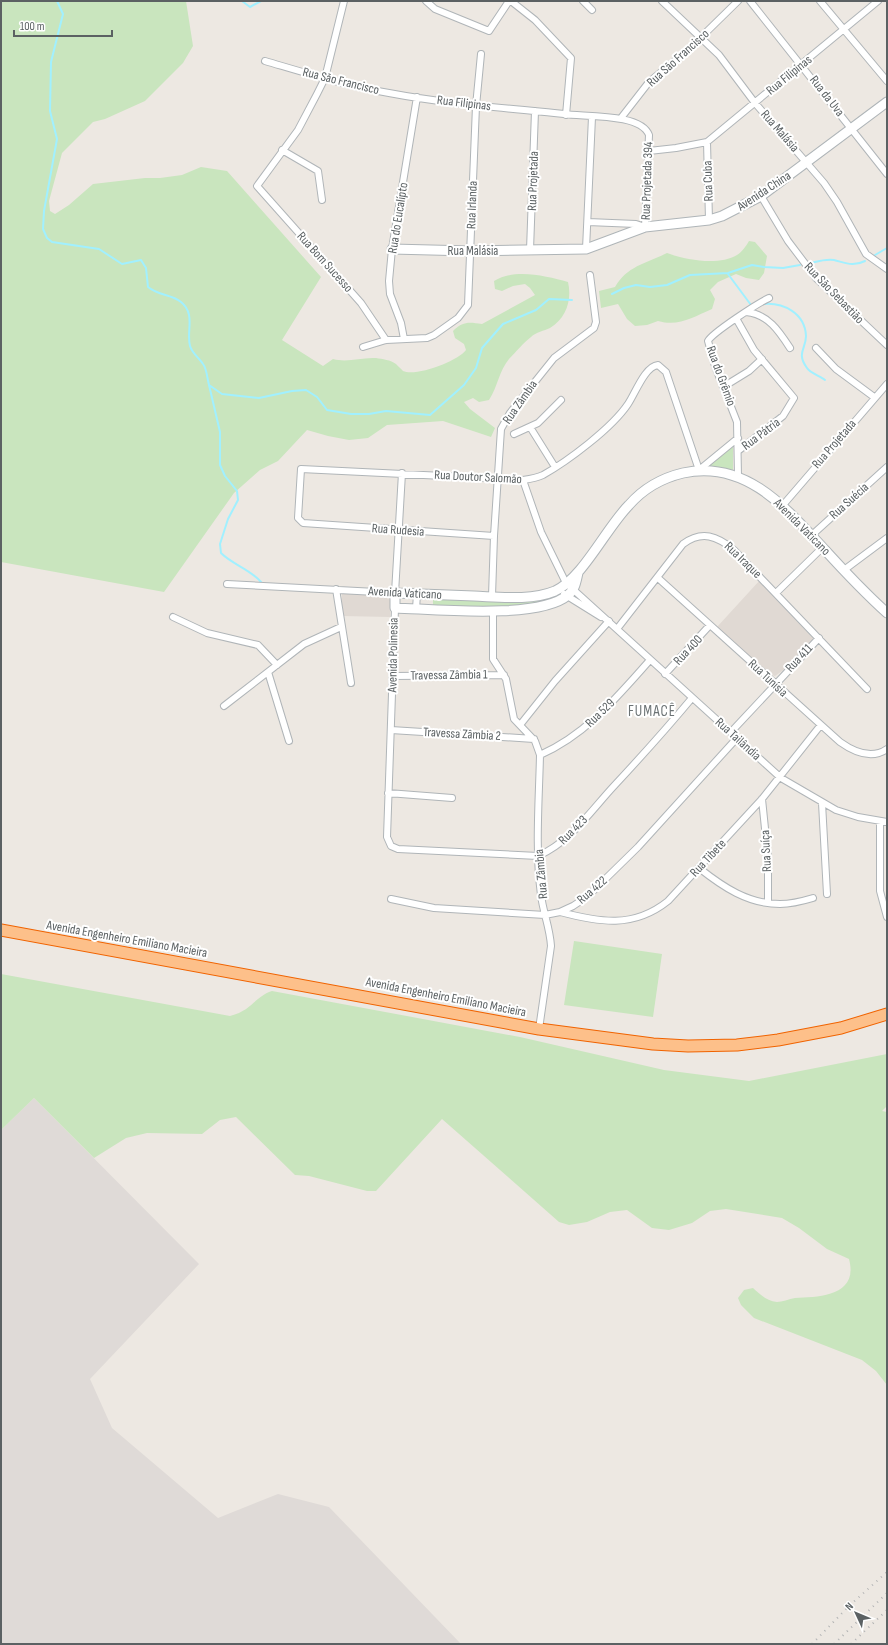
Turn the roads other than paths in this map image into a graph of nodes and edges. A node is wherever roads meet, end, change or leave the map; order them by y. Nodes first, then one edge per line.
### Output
1 (344, 1) edge
2 (426, 1) edge
3 (510, 1) edge
4 (583, 1) edge
5 (662, 1) edge
6 (738, 1) edge
7 (750, 1) edge
8 (820, 1) edge
9 (878, 1) edge
10 (592, 10) dead end
11 (844, 30) junction
12 (701, 38) junction
13 (481, 54) dead end
14 (266, 61) dead end
15 (802, 65) junction
16 (325, 78) junction
17 (887, 81) edge
18 (417, 97) junction
19 (887, 102) edge
20 (755, 103) junction
21 (476, 106) junction
22 (535, 111) junction
23 (566, 115) junction
24 (592, 117) junction
25 (621, 118) junction
26 (852, 129) junction
27 (649, 135) joint
28 (707, 142) junction
29 (282, 150) junction
30 (649, 151) junction
31 (807, 162) junction
32 (887, 174) edge
33 (761, 196) junction
34 (322, 200) dead end
35 (709, 220) junction
36 (588, 222) junction
37 (645, 227) junction
38 (392, 249) junction
39 (586, 249) junction
40 (530, 250) junction
41 (470, 251) junction
42 (887, 269) edge
43 (590, 275) dead end
44 (769, 298) dead end
45 (746, 312) junction
46 (737, 320) junction
47 (404, 338) junction
48 (386, 340) junction
49 (887, 345) edge
50 (363, 347) dead end
51 (790, 348) dead end
52 (816, 348) dead end
53 (762, 359) junction
54 (887, 384) edge
55 (723, 387) junction
56 (874, 397) junction
57 (561, 400) dead end
58 (530, 427) junction
59 (514, 434) dead end
60 (738, 438) junction
61 (738, 451) junction
62 (555, 467) junction
63 (887, 467) edge
64 (698, 470) junction
65 (402, 473) junction
66 (738, 476) junction
67 (498, 478) junction
68 (523, 480) junction
69 (783, 505) junction
70 (303, 523) joint
71 (399, 531) junction
72 (812, 535) junction
73 (494, 536) junction
74 (887, 538) edge
75 (823, 547) junction
76 (844, 570) junction
77 (658, 578) junction
78 (227, 584) dead end
79 (566, 587) junction
80 (336, 589) junction
81 (395, 593) junction
82 (776, 593) junction
83 (417, 594) junction
84 (492, 596) junction
85 (566, 597) junction
86 (395, 608) junction
87 (416, 609) junction
88 (493, 611) junction
89 (887, 612) edge
90 (173, 617) dead end
91 (609, 621) junction
92 (710, 625) junction
93 (341, 627) junction
94 (617, 629) junction
95 (819, 638) junction
96 (650, 660) junction
97 (277, 665) junction
98 (268, 672) junction
99 (665, 674) junction
100 (504, 675) junction
101 (394, 676) junction
102 (351, 683) dead end
103 (775, 684) junction
104 (867, 689) dead end
105 (692, 698) junction
106 (224, 706) dead end
107 (520, 725) junction
108 (820, 726) junction
109 (391, 730) junction
110 (731, 732) junction
111 (534, 738) junction
112 (737, 738) junction
113 (289, 741) dead end
114 (887, 749) edge
115 (540, 755) junction
116 (780, 778) junction
117 (388, 793) junction
118 (452, 798) dead end
119 (762, 799) junction
120 (822, 803) junction
121 (880, 821) junction
122 (887, 822) edge
123 (386, 837) joint
124 (538, 856) junction
125 (699, 868) junction
126 (826, 894) dead end
127 (814, 898) dead end
128 (391, 899) dead end
129 (768, 903) junction
130 (560, 912) junction
131 (545, 915) junction
132 (887, 917) edge
133 (1, 930) edge
134 (887, 1014) edge
135 (539, 1029) junction

1 - 16 street
2 - 3 street
3 - 23 street
4 - 10 street
5 - 12 street, Rua Malásia
6 - 12 street, Rua São Francisco
7 - 15 street, Rua da Uva
8 - 11 street
9 - 11 street, Rua Filipinas
11 - 15 street, Rua Filipinas
11 - 17 street
12 - 20 street, Rua Malásia
12 - 25 street, Rua São Francisco
13 - 21 street, Rua Irlanda
14 - 16 street, Rua São Francisco
15 - 20 street, Rua Filipinas
15 - 26 street, Rua da Uva
16 - 18 street, Rua São Francisco
16 - 29 street
18 - 21 street, Rua Filipinas
18 - 38 street, Rua do Eucalípto
19 - 26 street, Avenida China
20 - 28 street, Rua Filipinas
20 - 31 street, Rua Malásia
21 - 22 street, Rua Filipinas
21 - 41 street, Rua Irlanda
22 - 23 street, Rua Filipinas
22 - 40 street, Rua Projetada
23 - 24 street, Rua Filipinas
24 - 25 street, Rua Filipinas
24 - 36 street
25 - 27 street, Rua Filipinas
26 - 31 street, Avenida China
26 - 32 street, Rua da Uva
27 - 30 street, Rua Projetada 394
28 - 30 street, Rua Filipinas
28 - 35 street, Rua Cuba
29 - 34 street
29 - 48 street, Rua Bom Sucesso
30 - 37 street, Rua Projetada 394
31 - 33 street, Avenida China
31 - 42 street, Rua Malásia
33 - 35 street, Avenida China
33 - 49 street, Rua São Sebastião
35 - 37 street, Avenida China
36 - 37 street
36 - 39 street
37 - 39 street, Rua Malásia
38 - 41 street, Rua Malásia
38 - 47 street, Rua do Eucalípto
39 - 40 street, Rua Malásia
40 - 41 street, Rua Malásia
41 - 47 street, Rua Irlanda
43 - 67 street, Rua Zâmbia
44 - 45 street, Rua do Grêmio
45 - 46 street, Rua do Grêmio
45 - 51 street
46 - 53 street
46 - 55 street, Rua do Grêmio
47 - 48 street
48 - 50 street
52 - 56 street
53 - 55 street
53 - 61 street, Rua Pátria
54 - 56 street, Rua Projetada
55 - 60 street, Rua do Grêmio
56 - 69 street, Rua Projetada
57 - 58 street
58 - 59 street
58 - 62 street
60 - 61 street, Rua do Grêmio
60 - 64 street
61 - 66 street, Rua do Grêmio
62 - 64 street, Rua Doutor Salomão
62 - 68 street, Rua Doutor Salomão
63 - 72 street, Rua Suécia
64 - 66 street, Avenida Vaticano
64 - 79 street, Avenida Vaticano
65 - 67 street, Rua Doutor Salomão
65 - 70 street, Rua Doutor Salomão
65 - 71 street, Avenida Polinesia
66 - 69 street, Avenida Vaticano
67 - 68 street, Rua Doutor Salomão
67 - 73 street, Rua Zâmbia
68 - 79 street
69 - 72 street, Avenida Vaticano
70 - 71 street, Rua Rudesia
71 - 73 street, Rua Rudesia
71 - 81 street, Avenida Polinesia
72 - 75 street, Avenida Vaticano
73 - 84 street, Rua Zâmbia
74 - 76 street
75 - 76 street, Avenida Vaticano
75 - 82 street
76 - 89 street, Avenida Vaticano
77 - 82 street, Rua Iraque
77 - 92 street, Rua Tunísia
77 - 94 street, Rua Iraque
78 - 80 street, Avenida Vaticano
79 - 84 street, Avenida Vaticano
79 - 85 street, Avenida Vaticano
79 - 91 street, Rua Tailândia
80 - 81 street, Avenida Vaticano
80 - 93 street
81 - 83 street, Avenida Vaticano
81 - 86 street, Avenida Polinesia
82 - 95 street, Rua Iraque
83 - 84 street, Avenida Vaticano
83 - 87 street
85 - 88 street, Avenida Vaticano
85 - 91 street, Rua Tailândia
86 - 87 street, Avenida Vaticano
86 - 101 street, Avenida Polinesia
87 - 88 street, Avenida Vaticano
88 - 100 street, Rua Zâmbia
90 - 97 street
91 - 94 street, Rua Tailândia
91 - 107 street
92 - 99 street, Rua 400
92 - 103 street, Rua Tunísia
93 - 97 street
93 - 102 street
94 - 96 street, Rua Tailândia
95 - 103 street, Rua 411
95 - 104 street, Rua Iraque
96 - 99 street, Rua Tailândia
96 - 115 street, Rua 529
97 - 98 street
98 - 106 street
98 - 113 street
99 - 105 street, Rua Tailândia
100 - 101 street, Travessa Zâmbia 1
100 - 107 street, Rua Zâmbia
101 - 109 street, Avenida Polinesia
103 - 108 street, Rua Tunísia
103 - 110 street, Rua 411
105 - 110 street, Rua Tailândia
105 - 124 street, Rua 423
107 - 111 street, Rua Zâmbia
108 - 114 street, Rua Tunísia
108 - 116 street, Rua Tibete
109 - 111 street, Travessa Zâmbia 2
109 - 117 street, Avenida Polinesia
110 - 112 street, Rua Tailândia
111 - 115 street, Rua Zâmbia
112 - 116 street, Rua Tailândia
112 - 130 street, Rua 422
115 - 124 street, Rua Zâmbia
116 - 119 street, Rua Tibete
116 - 120 street, Rua Tailândia
117 - 118 street
117 - 123 street, Avenida Polinesia
119 - 125 street, Rua Tibete
119 - 129 street, Rua Suíça
120 - 121 street, Rua Tailândia
120 - 126 street
121 - 122 street, Rua Tailândia
121 - 132 street
123 - 124 street, Rua 423
124 - 131 street, Rua Zâmbia
125 - 129 street
125 - 130 street, Rua Tibete
127 - 129 street
128 - 131 street, Rua 422
130 - 131 street, Rua 422
131 - 135 street, Rua Zâmbia
133 - 135 highway, Avenida Engenheiro Emiliano Macieira
134 - 135 highway, Avenida Engenheiro Emiliano Macieira

